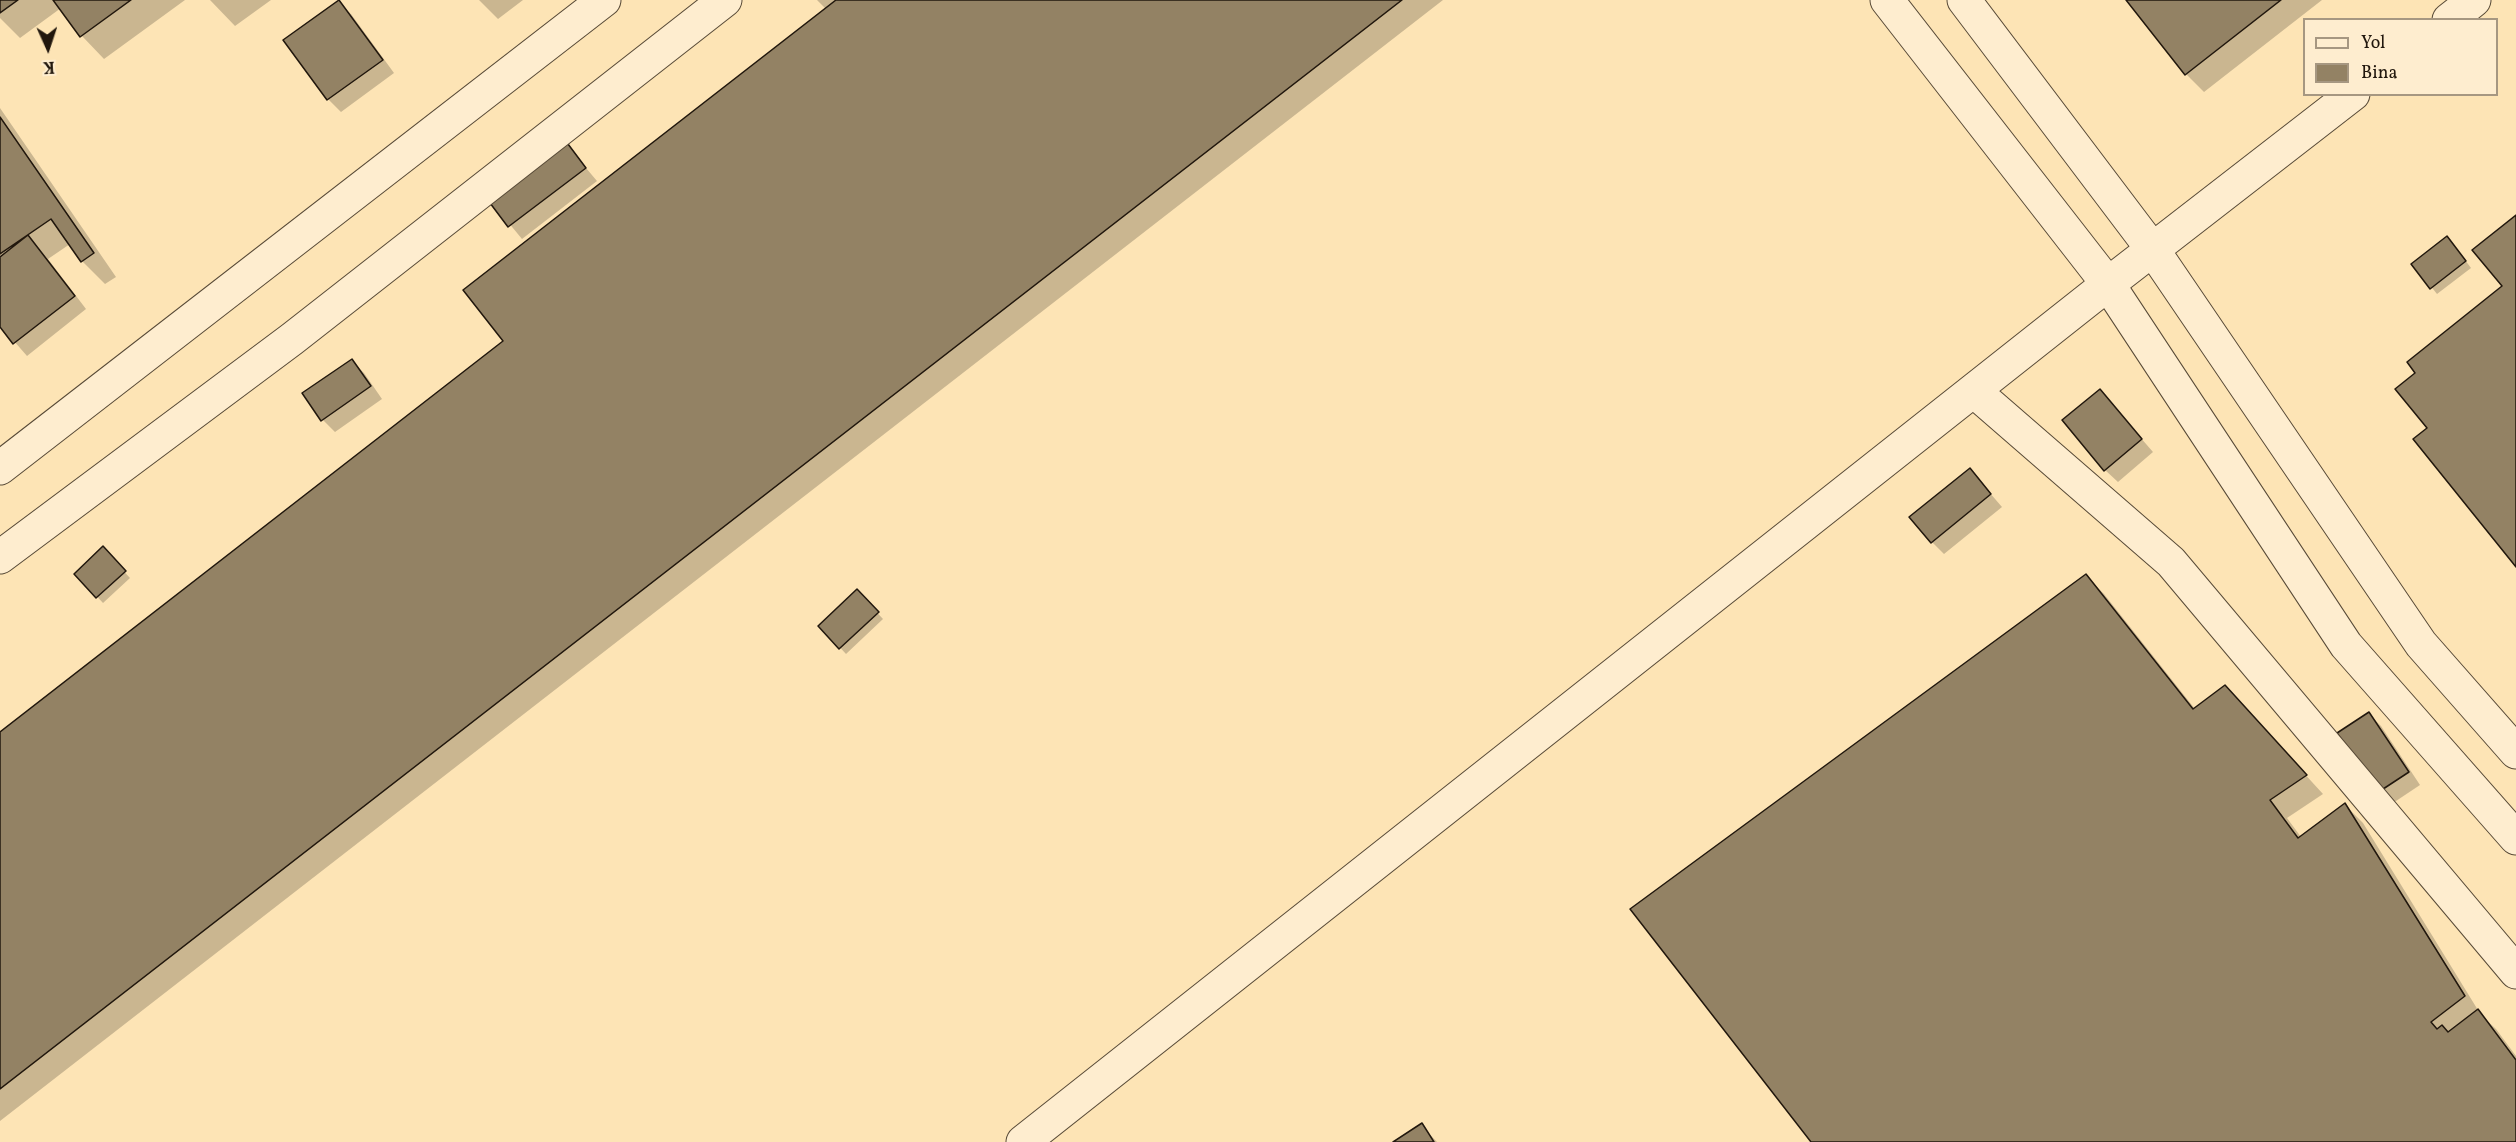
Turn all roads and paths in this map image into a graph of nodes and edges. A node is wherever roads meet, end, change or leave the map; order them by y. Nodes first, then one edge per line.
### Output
1 (604, 0) edge
2 (725, 0) edge
3 (1887, 0) edge
4 (1964, 0) edge
5 (2474, 0) edge
6 (2452, 18) edge
7 (2350, 96) edge
8 (2153, 250) junction
9 (2108, 284) junction
10 (1974, 391) junction
11 (0, 468) edge
12 (0, 557) edge
13 (2516, 752) edge
14 (2516, 838) edge
15 (2516, 972) edge
16 (1023, 1142) edge

1 - 11 street
2 - 12 street
3 - 9 street
4 - 8 street
5 - 6 street
7 - 8 street
8 - 9 street
8 - 13 street
9 - 10 street
9 - 14 street
10 - 15 street
10 - 16 street

